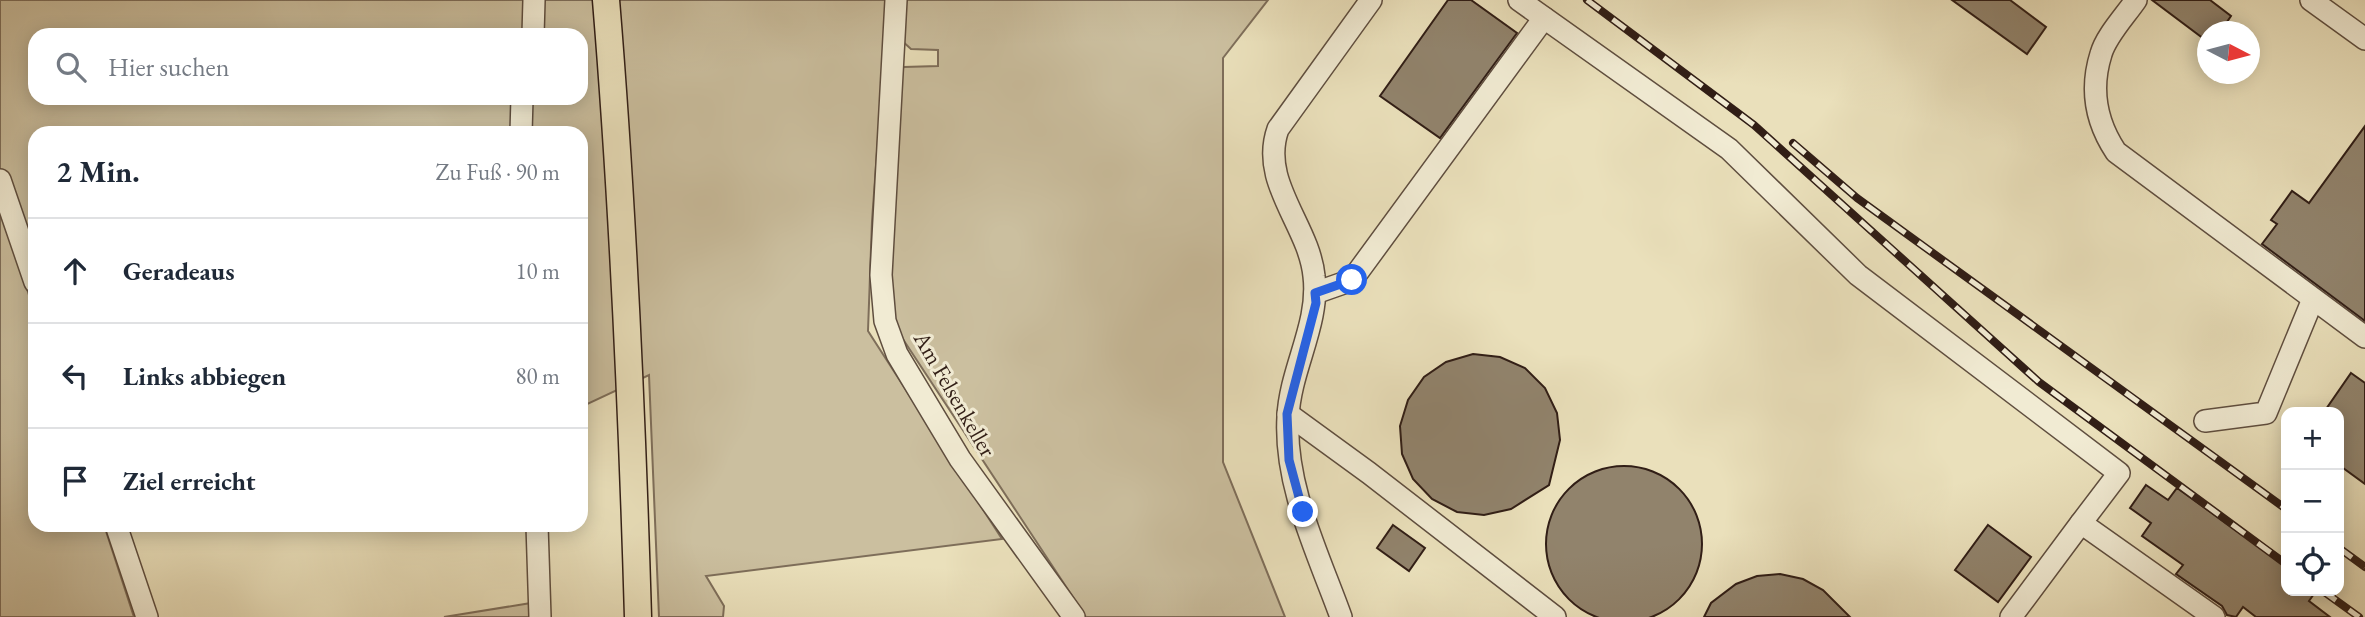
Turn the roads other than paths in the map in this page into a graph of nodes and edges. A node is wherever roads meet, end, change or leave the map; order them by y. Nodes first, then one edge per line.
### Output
1 (534, 0) edge
2 (606, 0) edge
3 (896, 0) edge
4 (1371, 0) edge
5 (1519, 0) edge
6 (2311, 0) edge
7 (2126, 4) edge
8 (1544, 18) junction
9 (533, 28) edge
10 (2365, 39) edge
11 (522, 105) edge
12 (522, 126) edge
13 (0, 180) edge
14 (28, 262) edge
15 (1315, 293) junction
16 (2314, 299) junction
17 (2365, 337) edge
18 (1287, 414) junction
19 (2205, 421) dead end
20 (2081, 523) junction
21 (118, 532) edge
22 (537, 532) edge
23 (147, 617) edge
24 (540, 617) edge
25 (638, 617) edge
26 (1074, 617) edge
27 (1341, 617) edge
28 (1555, 617) edge
29 (2011, 617) edge
30 (2214, 617) edge

1 - 9 street
2 - 25 main road
3 - 26 street, Am Felsenkeller
4 - 15 street
5 - 8 street
6 - 10 street
7 - 16 street
8 - 15 street
8 - 20 street
11 - 12 street
13 - 14 street
15 - 18 street
16 - 17 street
16 - 19 street
18 - 27 street
18 - 28 street
20 - 29 street
20 - 30 street
21 - 23 street
22 - 24 street

